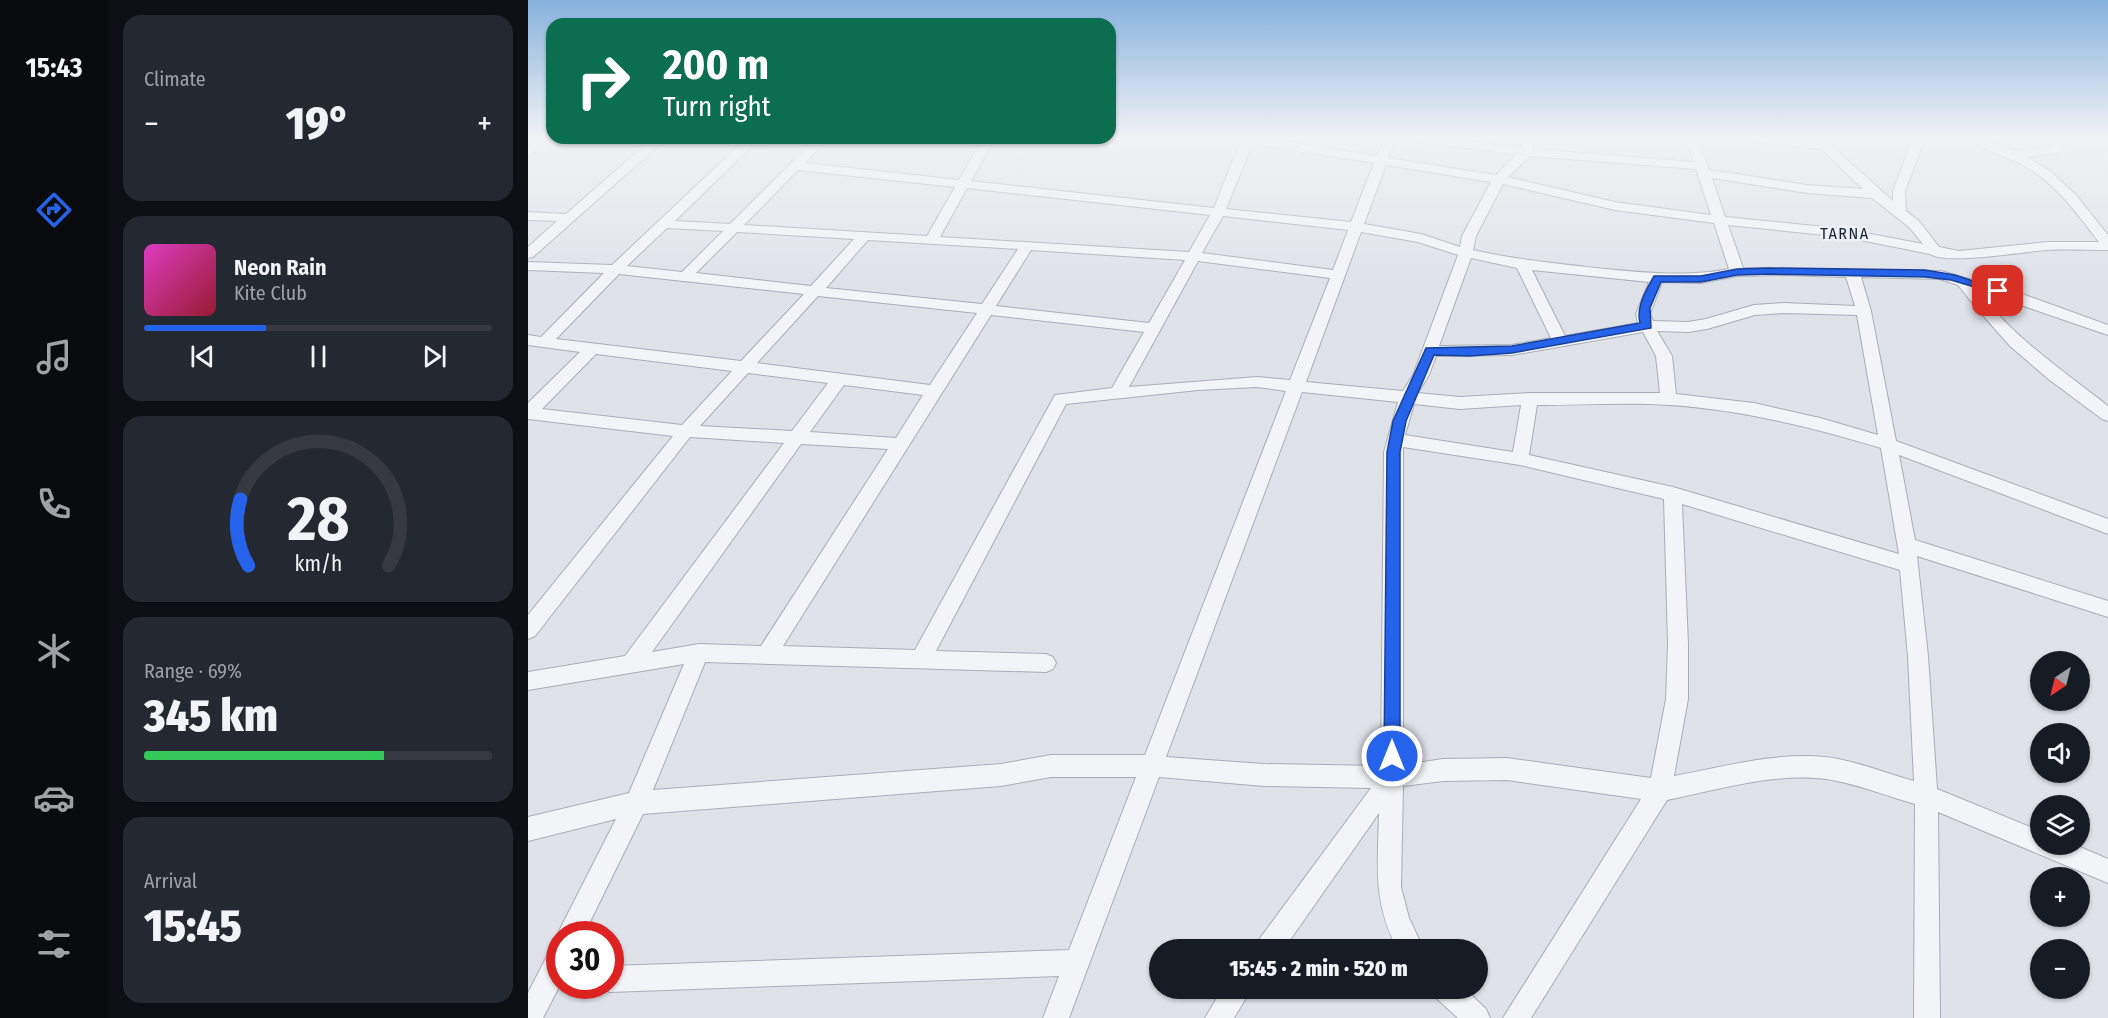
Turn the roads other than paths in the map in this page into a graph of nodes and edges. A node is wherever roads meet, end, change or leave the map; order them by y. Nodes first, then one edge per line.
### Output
1 (607, 186) edge
2 (705, 186) edge
3 (776, 186) edge
4 (961, 186) edge
5 (976, 186) edge
6 (1228, 186) edge
7 (1371, 186) edge
8 (1496, 186) edge
9 (1531, 186) edge
10 (1707, 186) edge
11 (1788, 186) edge
12 (1866, 186) edge
13 (1901, 186) edge
14 (2057, 186) edge
15 (1875, 194) junction
16 (1219, 211) junction
17 (1899, 214) junction
18 (528, 216) edge
19 (570, 218) junction
20 (1719, 220) junction
21 (665, 224) junction
22 (1356, 227) junction
23 (734, 229) junction
24 (865, 236) junction
25 (931, 240) junction
26 (2108, 245) edge
27 (1027, 246) junction
28 (1936, 250) junction
29 (1466, 253) junction
30 (528, 254) edge
31 (1194, 256) junction
32 (1522, 265) junction
33 (528, 266) edge
34 (616, 269) junction
35 (1737, 272) junction
36 (1852, 272) junction
37 (1337, 275) junction
38 (686, 276) junction
39 (1658, 278) junction
40 (1958, 279) junction
41 (815, 290) junction
42 (987, 309) junction
43 (1864, 311) junction
44 (1647, 326) junction
45 (1154, 328) junction
46 (2108, 330) edge
47 (528, 340) edge
48 (544, 341) junction
49 (1561, 342) junction
50 (593, 348) junction
51 (1430, 351) junction
52 (744, 367) junction
53 (840, 379) junction
54 (1296, 385) junction
55 (934, 391) junction
56 (1116, 395) junction
57 (1408, 397) junction
58 (1530, 399) junction
59 (1669, 399) junction
60 (2101, 404) edge
61 (528, 413) edge
62 (2108, 416) edge
63 (686, 431) junction
64 (796, 438) junction
65 (1396, 440) junction
66 (901, 444) junction
67 (1890, 445) junction
68 (1520, 459) junction
69 (1674, 494) junction
70 (2108, 527) edge
71 (1908, 555) junction
72 (2108, 609) edge
73 (528, 630) edge
74 (699, 654) junction
75 (766, 655) junction
76 (921, 659) junction
77 (1046, 663) dead end
78 (630, 665) junction
79 (528, 681) edge
80 (1151, 766) junction
81 (1392, 777) junction
82 (1660, 790) junction
83 (1926, 796) junction
84 (636, 803) junction
85 (528, 829) edge
86 (2030, 839) edge
87 (2068, 855) edge
88 (2108, 871) edge
89 (577, 921) edge
90 (1275, 939) edge
91 (1406, 939) edge
92 (1076, 963) junction
93 (624, 979) edge
94 (546, 993) edge
95 (1231, 999) edge
96 (1456, 999) edge
97 (529, 1018) edge
98 (1056, 1018) edge
99 (1218, 1018) edge
100 (1477, 1018) edge
101 (1516, 1018) edge
102 (1927, 1018) edge

1 - 19 street
2 - 21 street
3 - 23 street
4 - 25 street
5 - 16 street
6 - 16 street
7 - 22 street
8 - 29 street
9 - 20 street
10 - 20 street
11 - 15 street
12 - 15 street
13 - 17 street
14 - 26 street
15 - 17 street
16 - 22 street
16 - 31 street
17 - 28 street
18 - 19 street
19 - 30 street
20 - 28 street
20 - 35 street
21 - 23 street
21 - 34 street
22 - 29 street
22 - 37 street
23 - 24 street
23 - 38 street
24 - 25 street
24 - 41 street
25 - 27 street
26 - 28 street
27 - 31 street
27 - 42 street
28 - 40 street
29 - 32 street
29 - 51 street
31 - 37 street
31 - 45 street
32 - 39 street
32 - 49 street
33 - 34 street
34 - 38 street
34 - 48 street
35 - 36 street
35 - 39 street
36 - 40 street
36 - 43 street
37 - 54 street
38 - 41 street
39 - 44 street
40 - 46 street
40 - 60 street
41 - 42 street
41 - 52 street
42 - 45 street
42 - 55 street
43 - 44 street
43 - 67 street
44 - 49 street
44 - 59 street
45 - 56 street
47 - 48 street
48 - 50 street
49 - 51 street
50 - 52 street
50 - 61 street
51 - 57 street
52 - 53 street
52 - 63 street
53 - 55 street
53 - 64 street
54 - 56 street
54 - 57 street
54 - 80 street
55 - 66 street
56 - 76 street
57 - 58 street
57 - 65 street
58 - 59 street
58 - 68 street
59 - 67 street
60 - 62 street
61 - 63 street
63 - 64 street
63 - 73 street
64 - 66 street
64 - 78 street
65 - 68 street
65 - 81 street
66 - 75 street
67 - 70 street
67 - 71 street
68 - 69 street
69 - 71 street
69 - 82 street
71 - 72 street
71 - 83 street
74 - 75 street
74 - 78 street
74 - 84 street
75 - 76 street
76 - 77 street
78 - 79 street
80 - 81 street
80 - 84 street
80 - 92 street
81 - 82 street
81 - 90 street
81 - 91 street
82 - 83 street
82 - 101 street
83 - 86 street
83 - 102 street
84 - 85 street
84 - 89 street
87 - 88 street
92 - 93 street
92 - 98 street
94 - 97 street
95 - 99 street
96 - 100 street

